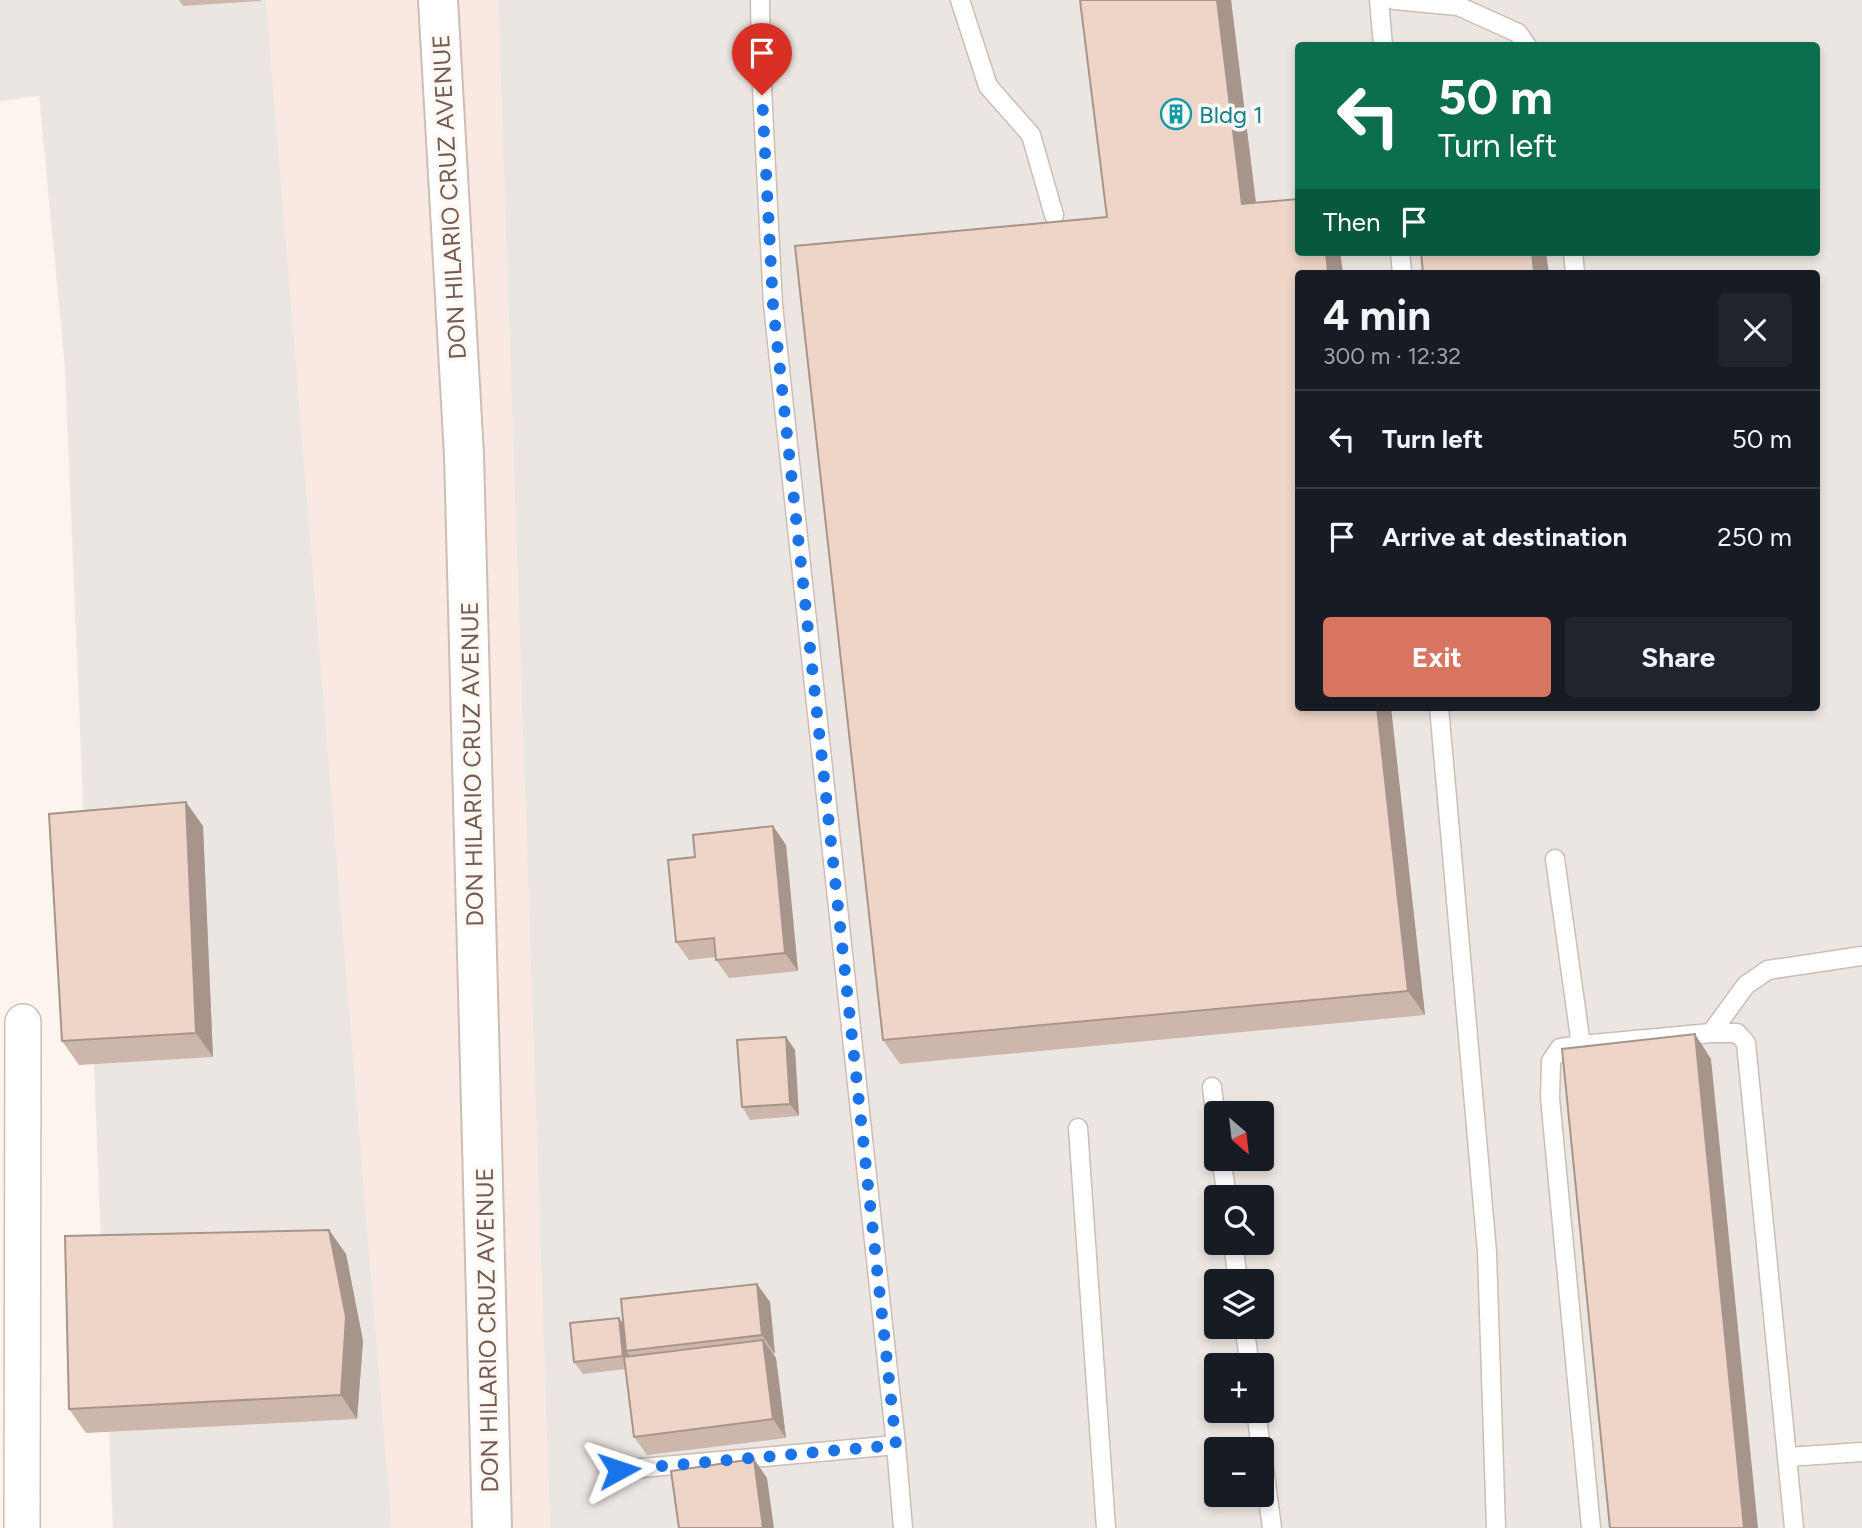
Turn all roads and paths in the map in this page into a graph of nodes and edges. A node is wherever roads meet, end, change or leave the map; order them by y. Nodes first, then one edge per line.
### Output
1 (438, 0) edge
2 (760, 0) edge
3 (960, 0) edge
4 (1379, 0) edge
5 (1394, 0) edge
6 (1382, 42) edge
7 (1524, 42) edge
8 (1054, 215) dead end
9 (1439, 711) edge
10 (1555, 859) dead end
11 (1862, 956) edge
12 (23, 1022) dead end
13 (1711, 1033) junction
14 (1581, 1045) junction
15 (1212, 1087) dead end
16 (1214, 1101) edge
17 (12, 1108) edge
18 (1078, 1128) dead end
19 (12, 1270) edge
20 (12, 1415) edge
21 (896, 1445) junction
22 (1862, 1452) edge
23 (1787, 1457) junction
24 (619, 1470) dead end
25 (1269, 1507) edge
26 (22, 1528) edge
27 (492, 1528) edge
28 (903, 1528) edge
29 (1106, 1528) edge
30 (1272, 1528) edge
31 (1496, 1528) edge
32 (1591, 1528) edge
33 (1794, 1528) edge

1 - 27 street, DON HILARIO CRUZ AVENUE
2 - 21 lane
3 - 8 lane
4 - 6 lane
5 - 7 lane
9 - 31 lane
10 - 14 lane
11 - 13 lane
12 - 17 street
13 - 14 lane
13 - 23 lane
14 - 32 lane
15 - 16 lane
17 - 19 street
18 - 29 lane
19 - 20 street
20 - 26 street
21 - 24 lane
21 - 28 lane
22 - 23 lane
23 - 33 lane
25 - 30 lane

